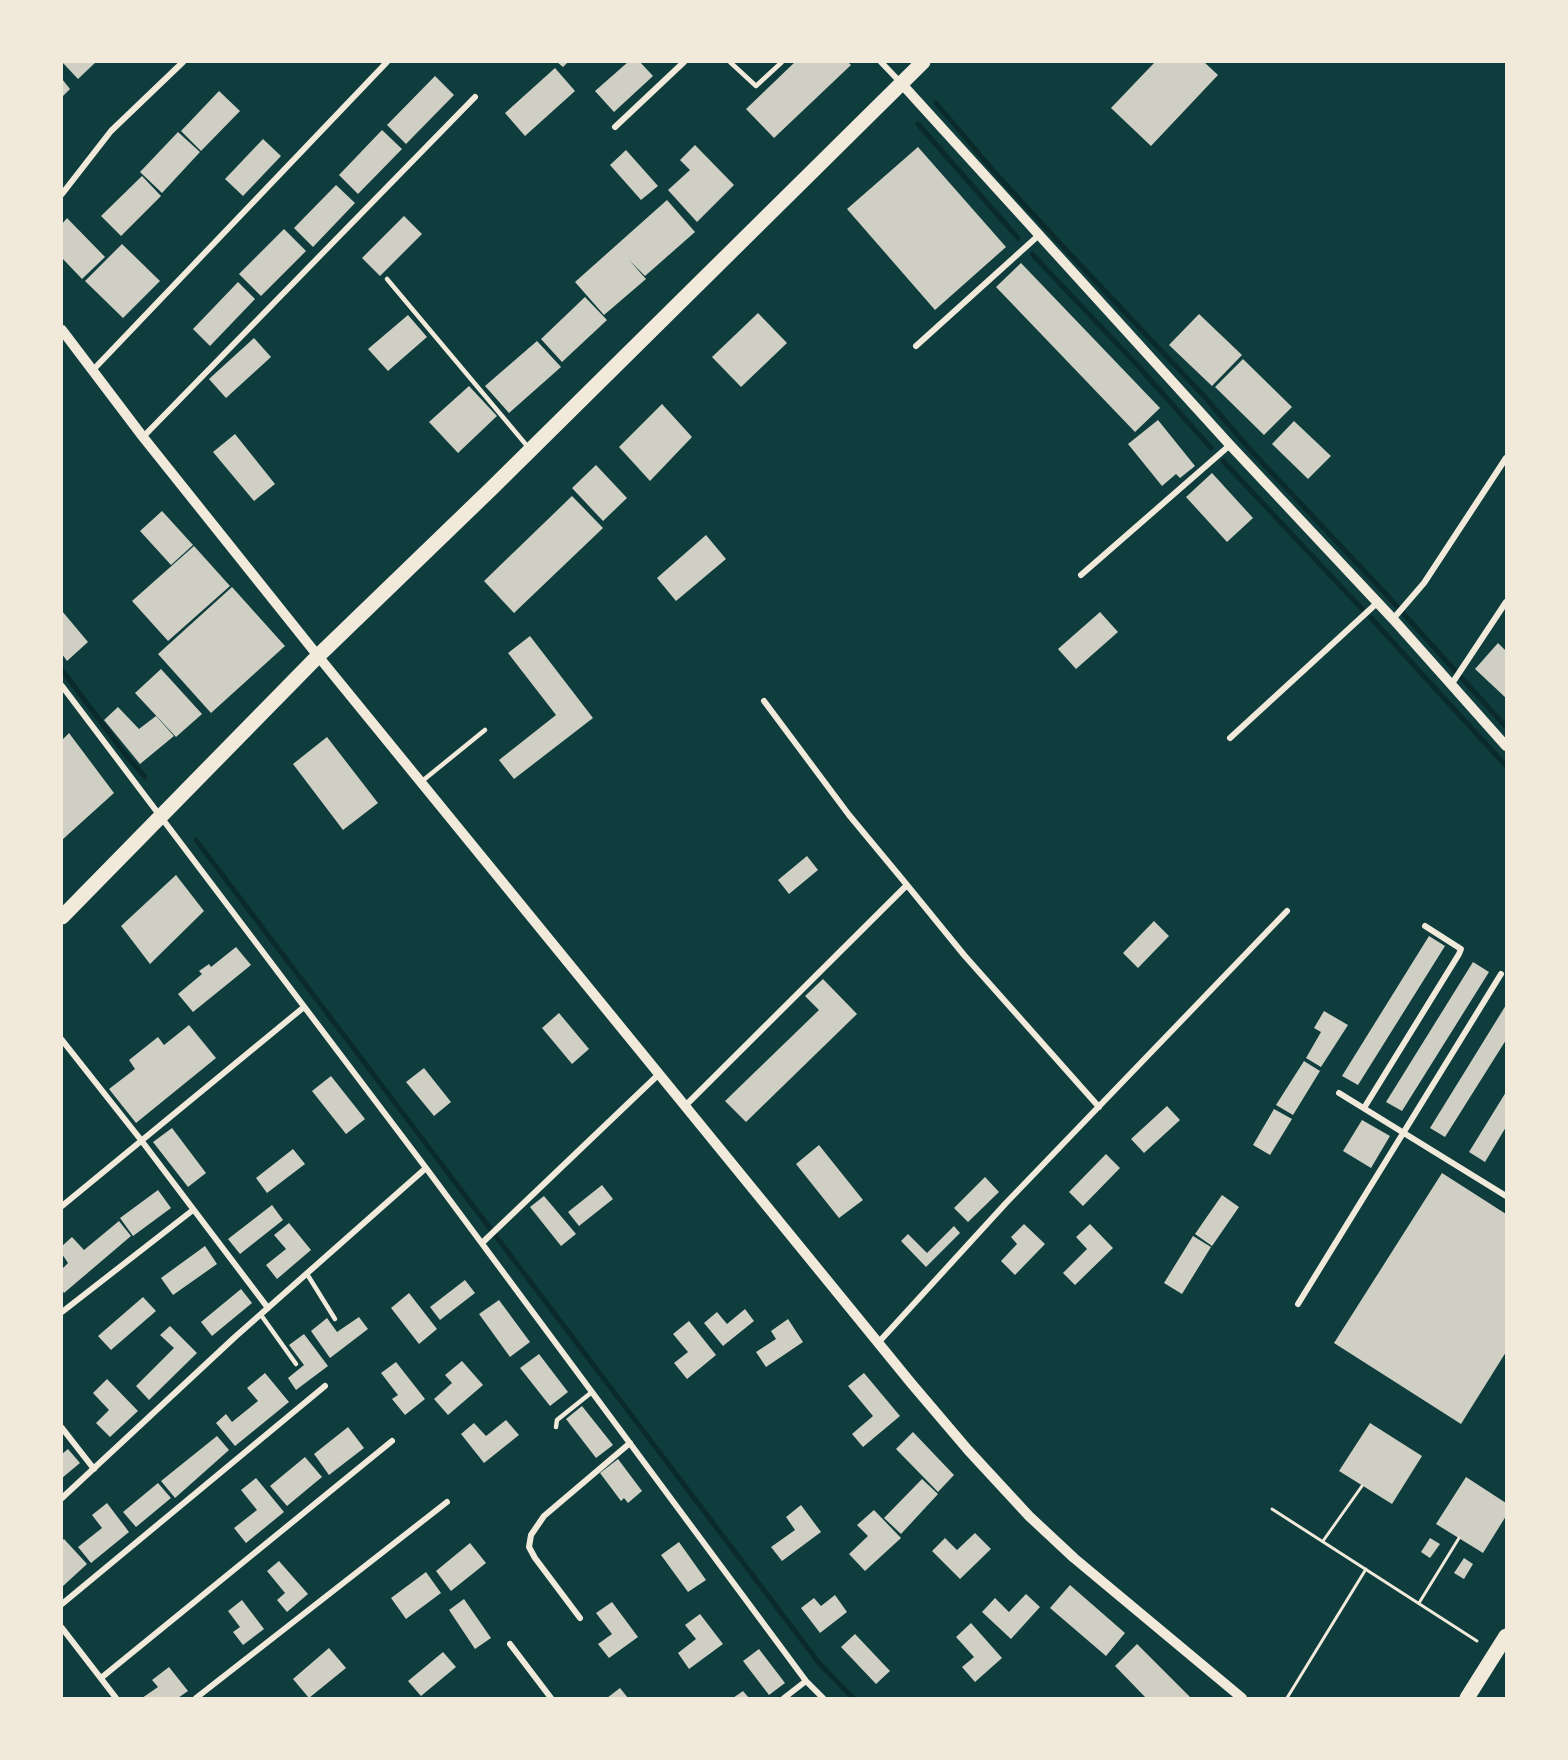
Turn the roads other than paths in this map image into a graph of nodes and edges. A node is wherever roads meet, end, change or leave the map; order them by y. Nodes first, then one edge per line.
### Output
1 (183, 62) edge
2 (387, 62) edge
3 (684, 62) edge
4 (730, 62) edge
5 (782, 62) edge
6 (881, 62) edge
7 (923, 62) edge
8 (901, 83) junction
9 (475, 97) dead end
10 (615, 127) dead end
11 (62, 194) edge
12 (1039, 235) junction
13 (387, 279) dead end
14 (62, 330) edge
15 (916, 346) dead end
16 (93, 370) junction
17 (143, 437) junction
18 (1230, 446) junction
19 (530, 450) junction
20 (1506, 458) edge
21 (1081, 575) dead end
22 (1506, 602) edge
23 (1377, 603) junction
24 (1395, 617) junction
25 (318, 656) junction
26 (1454, 681) junction
27 (62, 686) edge
28 (764, 701) dead end
29 (484, 730) dead end
30 (1230, 738) dead end
31 (1506, 746) edge
32 (421, 782) junction
33 (160, 818) junction
34 (907, 885) junction
35 (1287, 911) dead end
36 (62, 917) edge
37 (1425, 926) dead end
38 (1500, 974) dead end
39 (304, 1007) junction
40 (62, 1040) edge
41 (659, 1074) junction
42 (1340, 1093) dead end
43 (685, 1106) junction
44 (1099, 1107) junction
45 (1364, 1108) junction
46 (1403, 1132) junction
47 (141, 1140) junction
48 (426, 1168) junction
49 (1506, 1196) edge
50 (62, 1206) edge
51 (193, 1210) junction
52 (482, 1243) junction
53 (307, 1274) junction
54 (1298, 1304) dead end
55 (268, 1308) junction
56 (62, 1312) edge
57 (261, 1315) junction
58 (335, 1319) dead end
59 (878, 1343) junction
60 (296, 1364) dead end
61 (326, 1386) dead end
62 (592, 1392) junction
63 (556, 1427) dead end
64 (62, 1428) edge
65 (392, 1441) dead end
66 (630, 1443) junction
67 (94, 1468) junction
68 (62, 1498) edge
69 (447, 1502) dead end
70 (62, 1604) edge
71 (580, 1618) dead end
72 (62, 1628) edge
73 (1506, 1636) edge
74 (510, 1644) dead end
75 (101, 1678) junction
76 (806, 1682) junction
77 (116, 1698) edge
78 (196, 1698) edge
79 (551, 1698) edge
80 (784, 1698) edge
81 (823, 1698) edge
82 (1242, 1698) edge
83 (1467, 1698) edge

1 - 11 street
2 - 16 street
3 - 10 street
4 - 5 lane
6 - 8 street
7 - 8 main road
8 - 12 street
8 - 19 main road
9 - 17 street
12 - 15 street
12 - 18 street
13 - 19 lane
14 - 16 street
16 - 17 street
17 - 25 street
18 - 21 street
18 - 23 street
19 - 25 main road
20 - 24 street
22 - 26 street
23 - 24 street
23 - 30 street
24 - 26 street
25 - 32 street
25 - 33 main road
26 - 31 street
27 - 33 street
28 - 34 street
29 - 32 lane
32 - 41 street
33 - 36 main road
33 - 39 street
34 - 43 street
34 - 44 street
35 - 44 street
37 - 45 street
38 - 46 street
39 - 47 street
39 - 48 street
40 - 47 street
41 - 43 street
41 - 52 street
42 - 45 street
43 - 59 street
44 - 59 street
45 - 46 street
46 - 49 street
46 - 54 street
47 - 50 street
47 - 51 street
48 - 52 street
48 - 53 street
51 - 55 street
51 - 56 street
52 - 62 street
53 - 55 street
53 - 58 lane
55 - 57 street
57 - 60 lane
57 - 67 street
59 - 82 street
61 - 70 street
62 - 63 lane
62 - 66 street
64 - 67 street
65 - 75 street
66 - 71 street
66 - 76 street
67 - 68 street
69 - 78 street
72 - 75 street
73 - 83 main road
74 - 79 street
75 - 77 street
76 - 80 street
76 - 81 street

